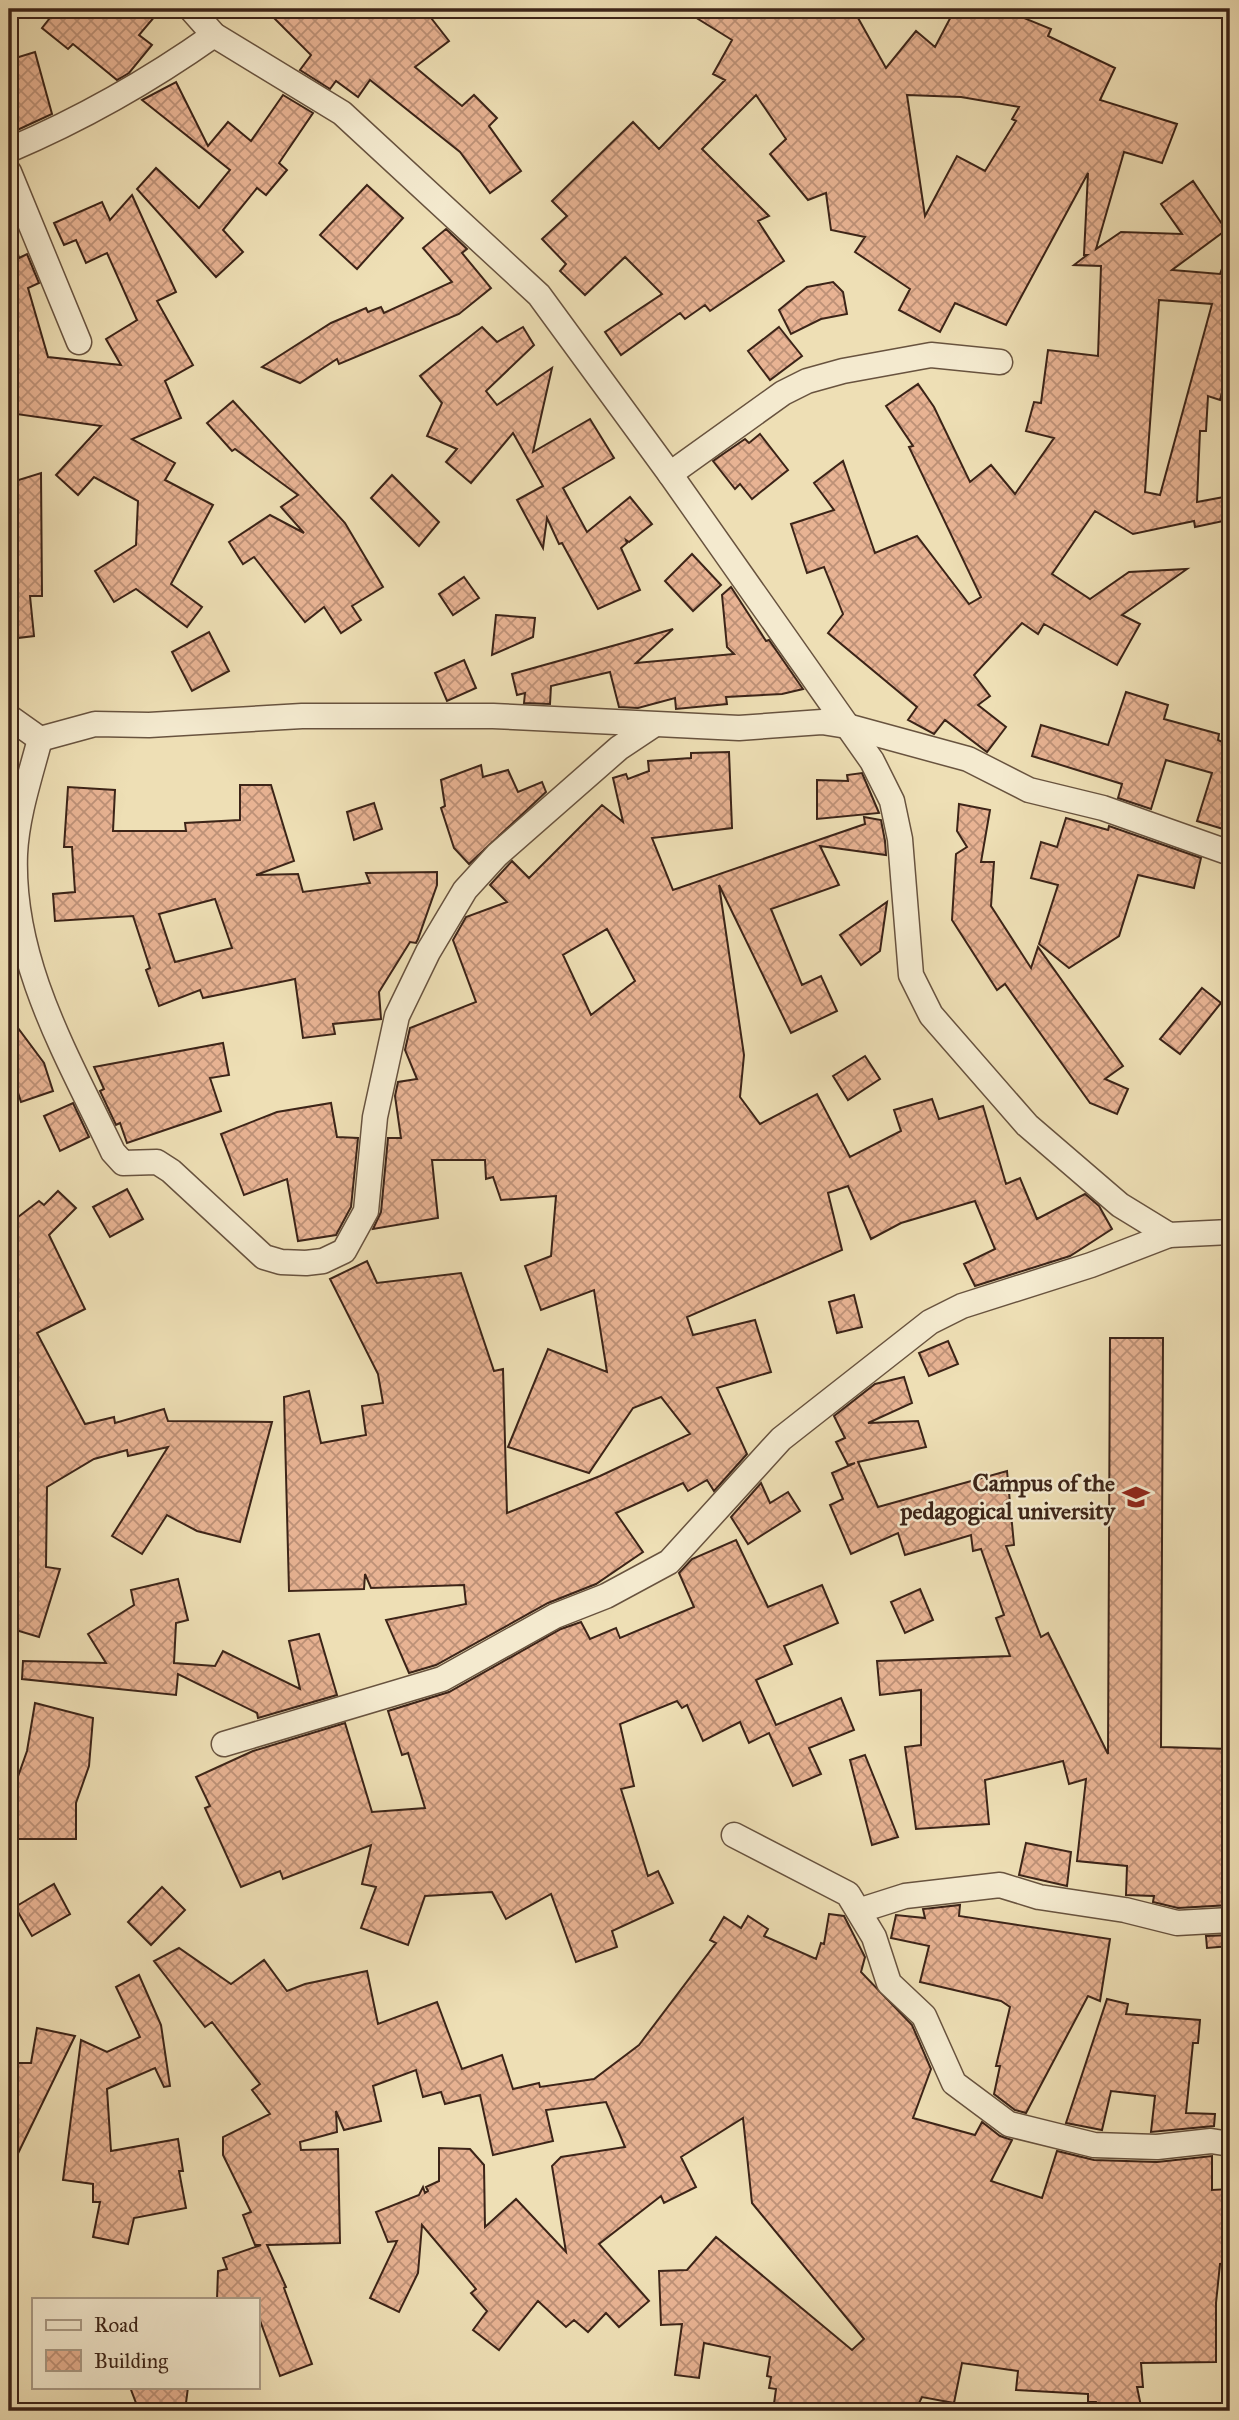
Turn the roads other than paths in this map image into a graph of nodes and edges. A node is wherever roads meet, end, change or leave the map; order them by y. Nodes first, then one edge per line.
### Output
1 (191, 9) edge
2 (214, 35) junction
3 (9, 150) edge
4 (9, 172) edge
5 (79, 342) dead end
6 (1000, 362) dead end
7 (670, 474) junction
8 (9, 717) edge
9 (652, 726) junction
10 (848, 726) junction
11 (40, 739) junction
12 (1230, 853) edge
13 (1230, 1232) edge
14 (1168, 1235) junction
15 (224, 1744) dead end
16 (734, 1835) dead end
17 (860, 1910) junction
18 (1230, 1920) edge
19 (1230, 2144) edge

1 - 2 street
2 - 3 street
2 - 7 street
4 - 5 street
6 - 7 street
7 - 10 street
8 - 11 street
9 - 10 street
9 - 11 street
9 - 11 street
10 - 12 street
10 - 14 street
13 - 14 street
14 - 15 street
16 - 17 street
17 - 18 street
17 - 19 street

